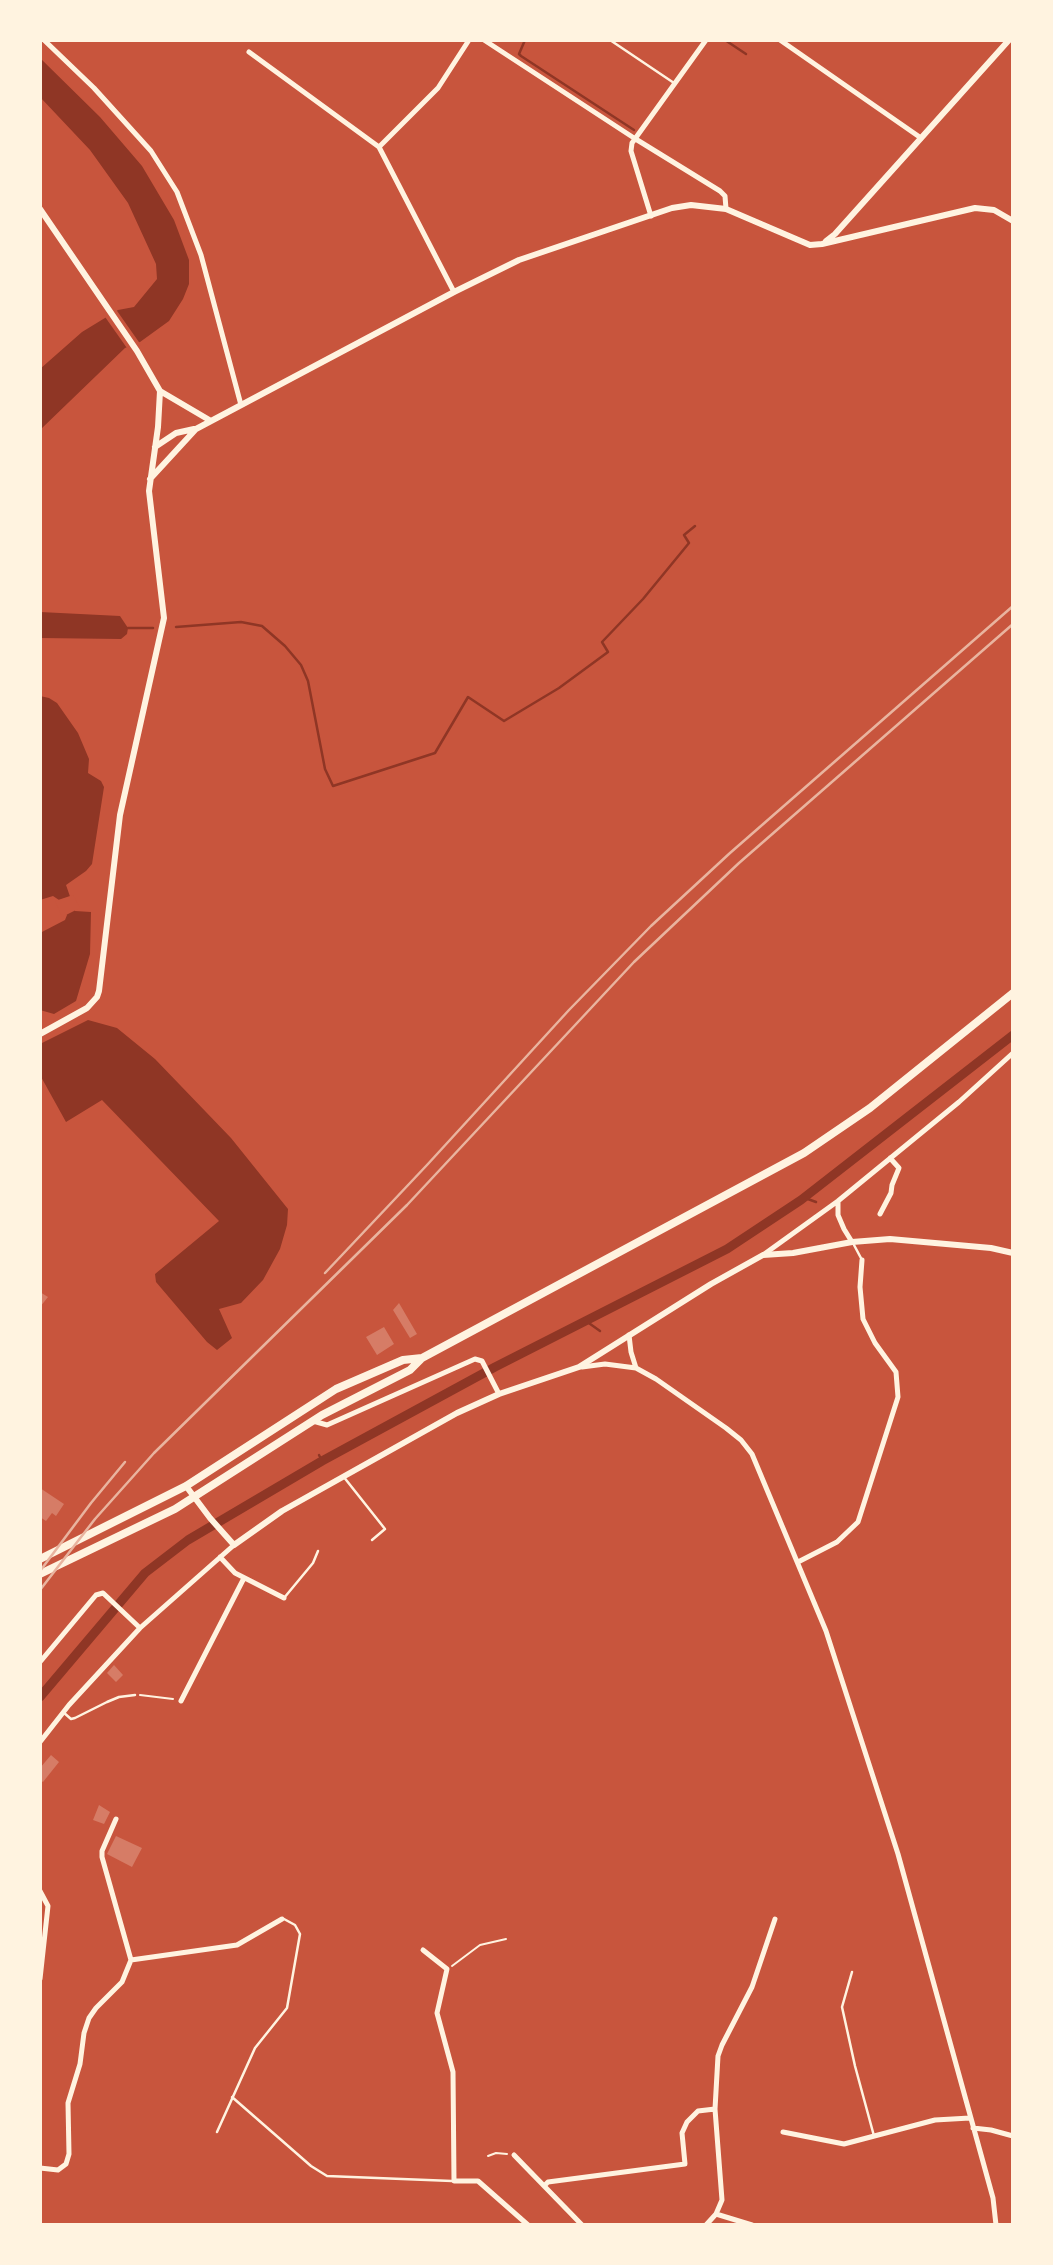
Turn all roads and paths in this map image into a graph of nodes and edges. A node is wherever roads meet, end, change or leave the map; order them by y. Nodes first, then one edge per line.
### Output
1 (44, 40) edge
2 (469, 40) edge
3 (484, 40) edge
4 (610, 40) edge
5 (706, 40) edge
6 (780, 40) edge
7 (1009, 40) edge
8 (248, 52) dead end
9 (674, 83) junction
10 (634, 138) junction
11 (920, 138) junction
12 (379, 147) junction
13 (40, 209) edge
14 (726, 209) junction
15 (651, 216) junction
16 (1013, 221) edge
17 (822, 244) junction
18 (454, 292) junction
19 (160, 391) junction
20 (241, 405) junction
21 (211, 421) junction
22 (196, 429) junction
23 (155, 447) junction
24 (150, 479) junction
25 (1013, 993) edge
26 (40, 1034) edge
27 (1013, 1053) edge
28 (890, 1158) junction
29 (838, 1201) junction
30 (880, 1214) dead end
31 (852, 1242) junction
32 (1013, 1254) edge
33 (763, 1255) junction
34 (862, 1260) joint
35 (629, 1335) junction
36 (422, 1358) junction
37 (579, 1367) junction
38 (636, 1368) junction
39 (499, 1394) junction
40 (313, 1421) junction
41 (343, 1476) junction
42 (187, 1486) junction
43 (195, 1497) junction
44 (372, 1540) dead end
45 (234, 1545) junction
46 (318, 1551) dead end
47 (220, 1557) junction
48 (40, 1559) edge
49 (798, 1562) junction
50 (40, 1574) edge
51 (244, 1578) junction
52 (284, 1598) joint
53 (141, 1628) junction
54 (40, 1662) edge
55 (135, 1695) joint
56 (181, 1701) joint
57 (63, 1712) junction
58 (40, 1742) edge
59 (116, 1819) dead end
60 (40, 1891) edge
61 (282, 1919) joint
62 (775, 1919) dead end
63 (506, 1939) dead end
64 (423, 1950) dead end
65 (131, 1959) junction
66 (447, 1969) junction
67 (852, 1972) dead end
68 (40, 1979) edge
69 (232, 2097) junction
70 (715, 2109) junction
71 (970, 2118) junction
72 (973, 2128) junction
73 (217, 2132) dead end
74 (783, 2132) dead end
75 (874, 2136) junction
76 (1013, 2136) edge
77 (514, 2155) joint
78 (488, 2156) dead end
79 (40, 2168) edge
80 (454, 2181) junction
81 (544, 2186) junction
82 (716, 2214) junction
83 (528, 2225) edge
84 (582, 2225) edge
85 (706, 2225) edge
86 (752, 2225) edge
87 (996, 2225) edge

1 - 20 street
2 - 12 street
3 - 10 street
4 - 9 lane
5 - 9 street
6 - 11 street
7 - 11 street
8 - 12 street
9 - 10 street
10 - 14 street
10 - 15 street
11 - 17 street
12 - 18 street
13 - 19 street
14 - 15 street
14 - 17 street
15 - 18 street
16 - 17 street
18 - 20 street
19 - 21 street
19 - 23 street
20 - 21 street
21 - 22 street
22 - 23 street
22 - 24 street
23 - 24 street
24 - 26 street
25 - 36 main road
27 - 28 street
28 - 29 street
28 - 30 street
29 - 31 street
29 - 33 street
31 - 32 street
31 - 33 street
31 - 34 lane
33 - 35 street
34 - 49 street
35 - 37 street
35 - 38 street
36 - 40 main road
36 - 42 main road
37 - 38 street
37 - 39 street
38 - 49 street
39 - 40 street
39 - 41 street
40 - 43 main road
41 - 44 lane
41 - 45 street
42 - 43 street
42 - 48 main road
43 - 45 street
43 - 50 main road
45 - 47 street
46 - 52 lane
47 - 51 street
47 - 53 street
49 - 71 street
51 - 52 street
51 - 56 street
53 - 54 street
53 - 57 street
55 - 56 path
55 - 57 lane
57 - 58 street
59 - 65 street
60 - 68 street
61 - 65 street
61 - 69 lane
62 - 70 street
63 - 66 path
64 - 66 street
65 - 79 street
66 - 80 street
67 - 75 lane
69 - 73 lane
69 - 80 lane
70 - 81 street
70 - 82 street
71 - 72 street
71 - 75 street
72 - 76 street
72 - 87 street
74 - 75 street
77 - 78 path
77 - 81 street
80 - 83 street
81 - 84 street
82 - 85 street
82 - 86 street

